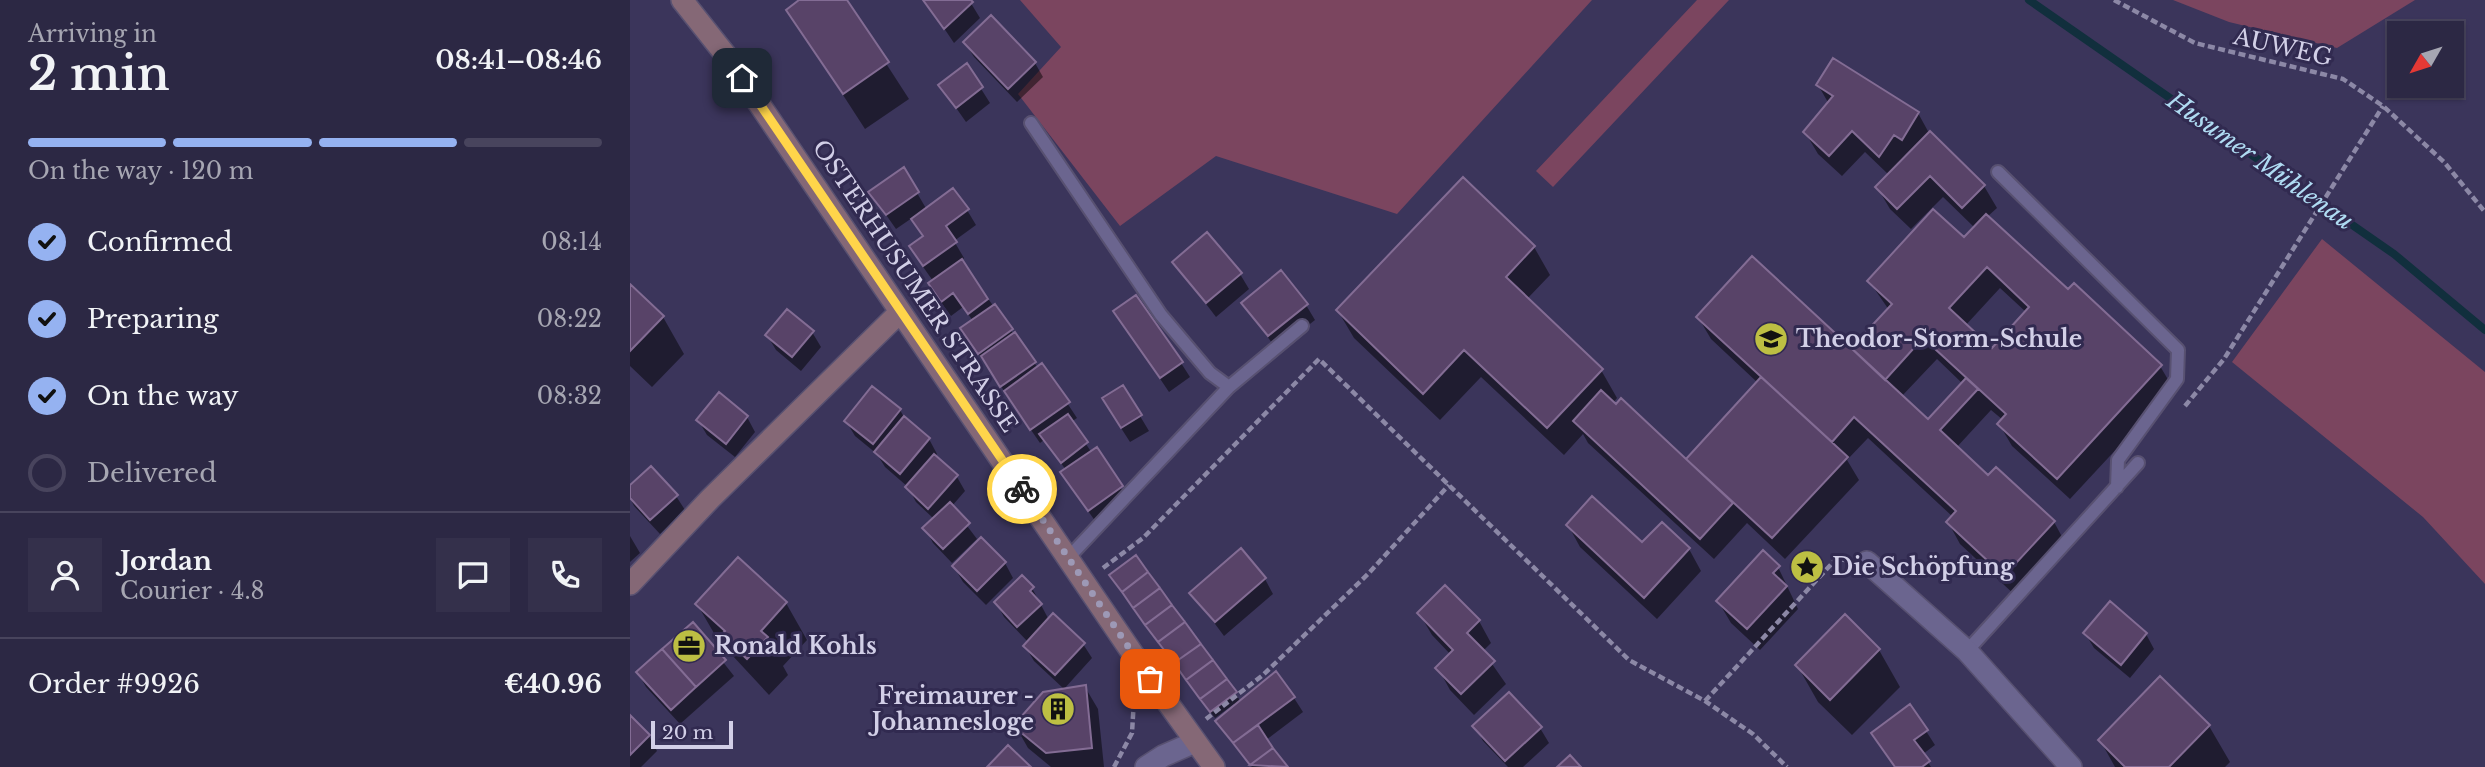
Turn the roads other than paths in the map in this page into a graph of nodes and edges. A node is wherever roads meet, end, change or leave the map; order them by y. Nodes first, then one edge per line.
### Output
1 (682, 0) edge
2 (1031, 123) dead end
3 (1998, 172) dead end
4 (900, 313) junction
5 (1302, 326) dead end
6 (1229, 387) junction
7 (2138, 463) dead end
8 (2117, 487) junction
9 (1069, 557) junction
10 (1867, 562) road end
11 (630, 584) edge
12 (1967, 651) junction
13 (1193, 739) junction
14 (1146, 767) edge
15 (1214, 767) edge
16 (2071, 767) edge

1 - 4 main road, OSTERHUSUMER STRASSE
2 - 6 lane
3 - 8 lane
4 - 9 main road, OSTERHUSUMER STRASSE
4 - 11 main road
5 - 6 lane
6 - 9 lane
7 - 8 lane
8 - 12 lane
9 - 13 main road, OSTERHUSUMER STRASSE
10 - 12 street
12 - 16 street
13 - 14 street
13 - 15 main road, OSTERHUSUMER STRASSE

